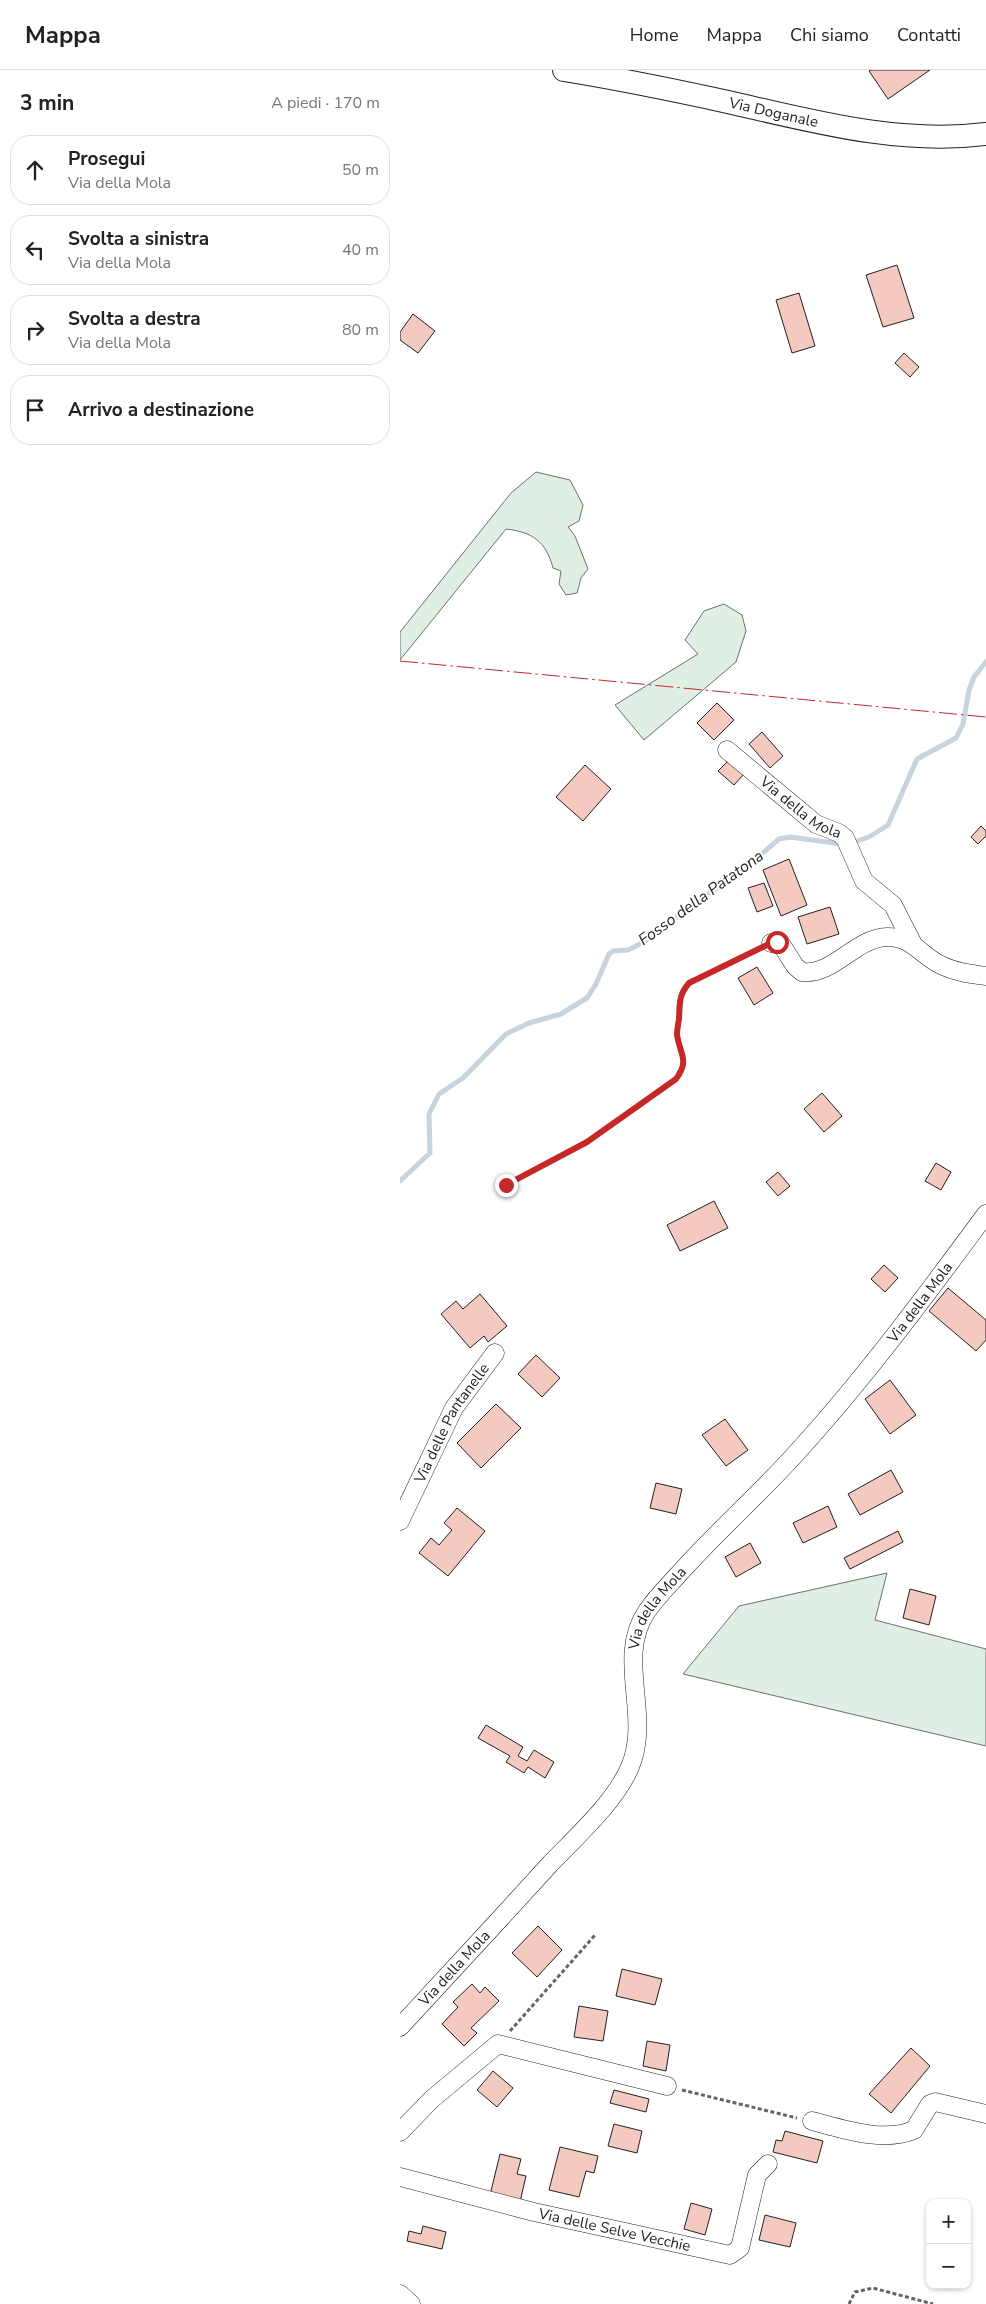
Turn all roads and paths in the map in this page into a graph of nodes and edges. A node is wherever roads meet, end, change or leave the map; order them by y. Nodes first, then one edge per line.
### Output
1 (564, 70) edge
2 (986, 134) edge
3 (727, 750) dead end
4 (771, 943) joint
5 (913, 944) junction
6 (986, 976) edge
7 (506, 1185) dead end
8 (986, 1214) edge
9 (495, 1354) dead end
10 (400, 1521) edge
11 (596, 1934) dead end
12 (400, 2027) edge
13 (498, 2044) junction
14 (667, 2086) joint
15 (986, 2114) edge
16 (812, 2121) joint
17 (400, 2132) edge
18 (768, 2164) dead end
19 (400, 2177) edge
20 (400, 2294) edge
21 (411, 2304) edge
22 (849, 2304) edge
23 (933, 2304) edge

1 - 2 main road, Via Doganale
3 - 5 street, Via della Mola
4 - 5 street, Via della Mola
4 - 7 path
5 - 6 street, Via della Mola
8 - 12 street, Via della Mola
9 - 10 street, Via delle Pantanelle
11 - 13 path
13 - 14 street
13 - 17 street
14 - 16 path
15 - 16 street
18 - 19 street, Via delle Selve Vecchie
20 - 21 street
22 - 23 path

